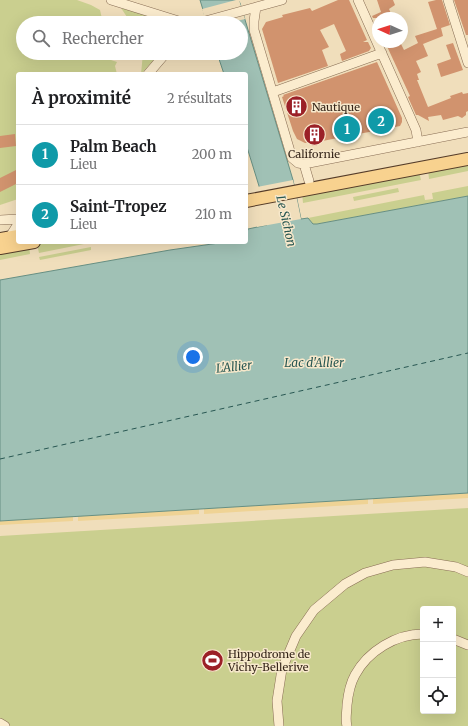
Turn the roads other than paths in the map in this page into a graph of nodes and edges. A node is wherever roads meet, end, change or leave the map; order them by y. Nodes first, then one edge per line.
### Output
1 (111, 0) edge
2 (282, 0) edge
3 (358, 0) edge
4 (448, 0) edge
5 (256, 7) junction
6 (163, 16) edge
7 (226, 16) edge
8 (382, 53) junction
9 (160, 60) edge
10 (468, 63) edge
11 (150, 72) edge
12 (273, 92) junction
13 (468, 132) edge
14 (418, 142) junction
15 (468, 151) edge
16 (468, 159) edge
17 (304, 164) junction
18 (309, 181) junction
19 (297, 188) junction
20 (248, 197) edge
21 (16, 219) edge
22 (0, 220) edge
23 (16, 227) edge
24 (10, 238) edge
25 (23, 244) edge
26 (0, 248) edge
27 (468, 572) edge
28 (420, 634) edge
29 (456, 640) edge
30 (468, 645) edge
31 (0, 723) edge
32 (5, 726) edge
33 (279, 726) edge
34 (347, 726) edge

1 - 6 street
2 - 5 street
3 - 8 street
4 - 10 street
5 - 7 street
5 - 12 street
8 - 12 street
8 - 14 street
9 - 11 street
12 - 17 street
13 - 14 street
14 - 17 street
15 - 18 main road
16 - 19 main road
17 - 18 street
18 - 19 main road
19 - 20 main road
21 - 22 street
23 - 24 street
25 - 26 main road
27 - 33 street
28 - 34 street
29 - 30 street
31 - 32 street

